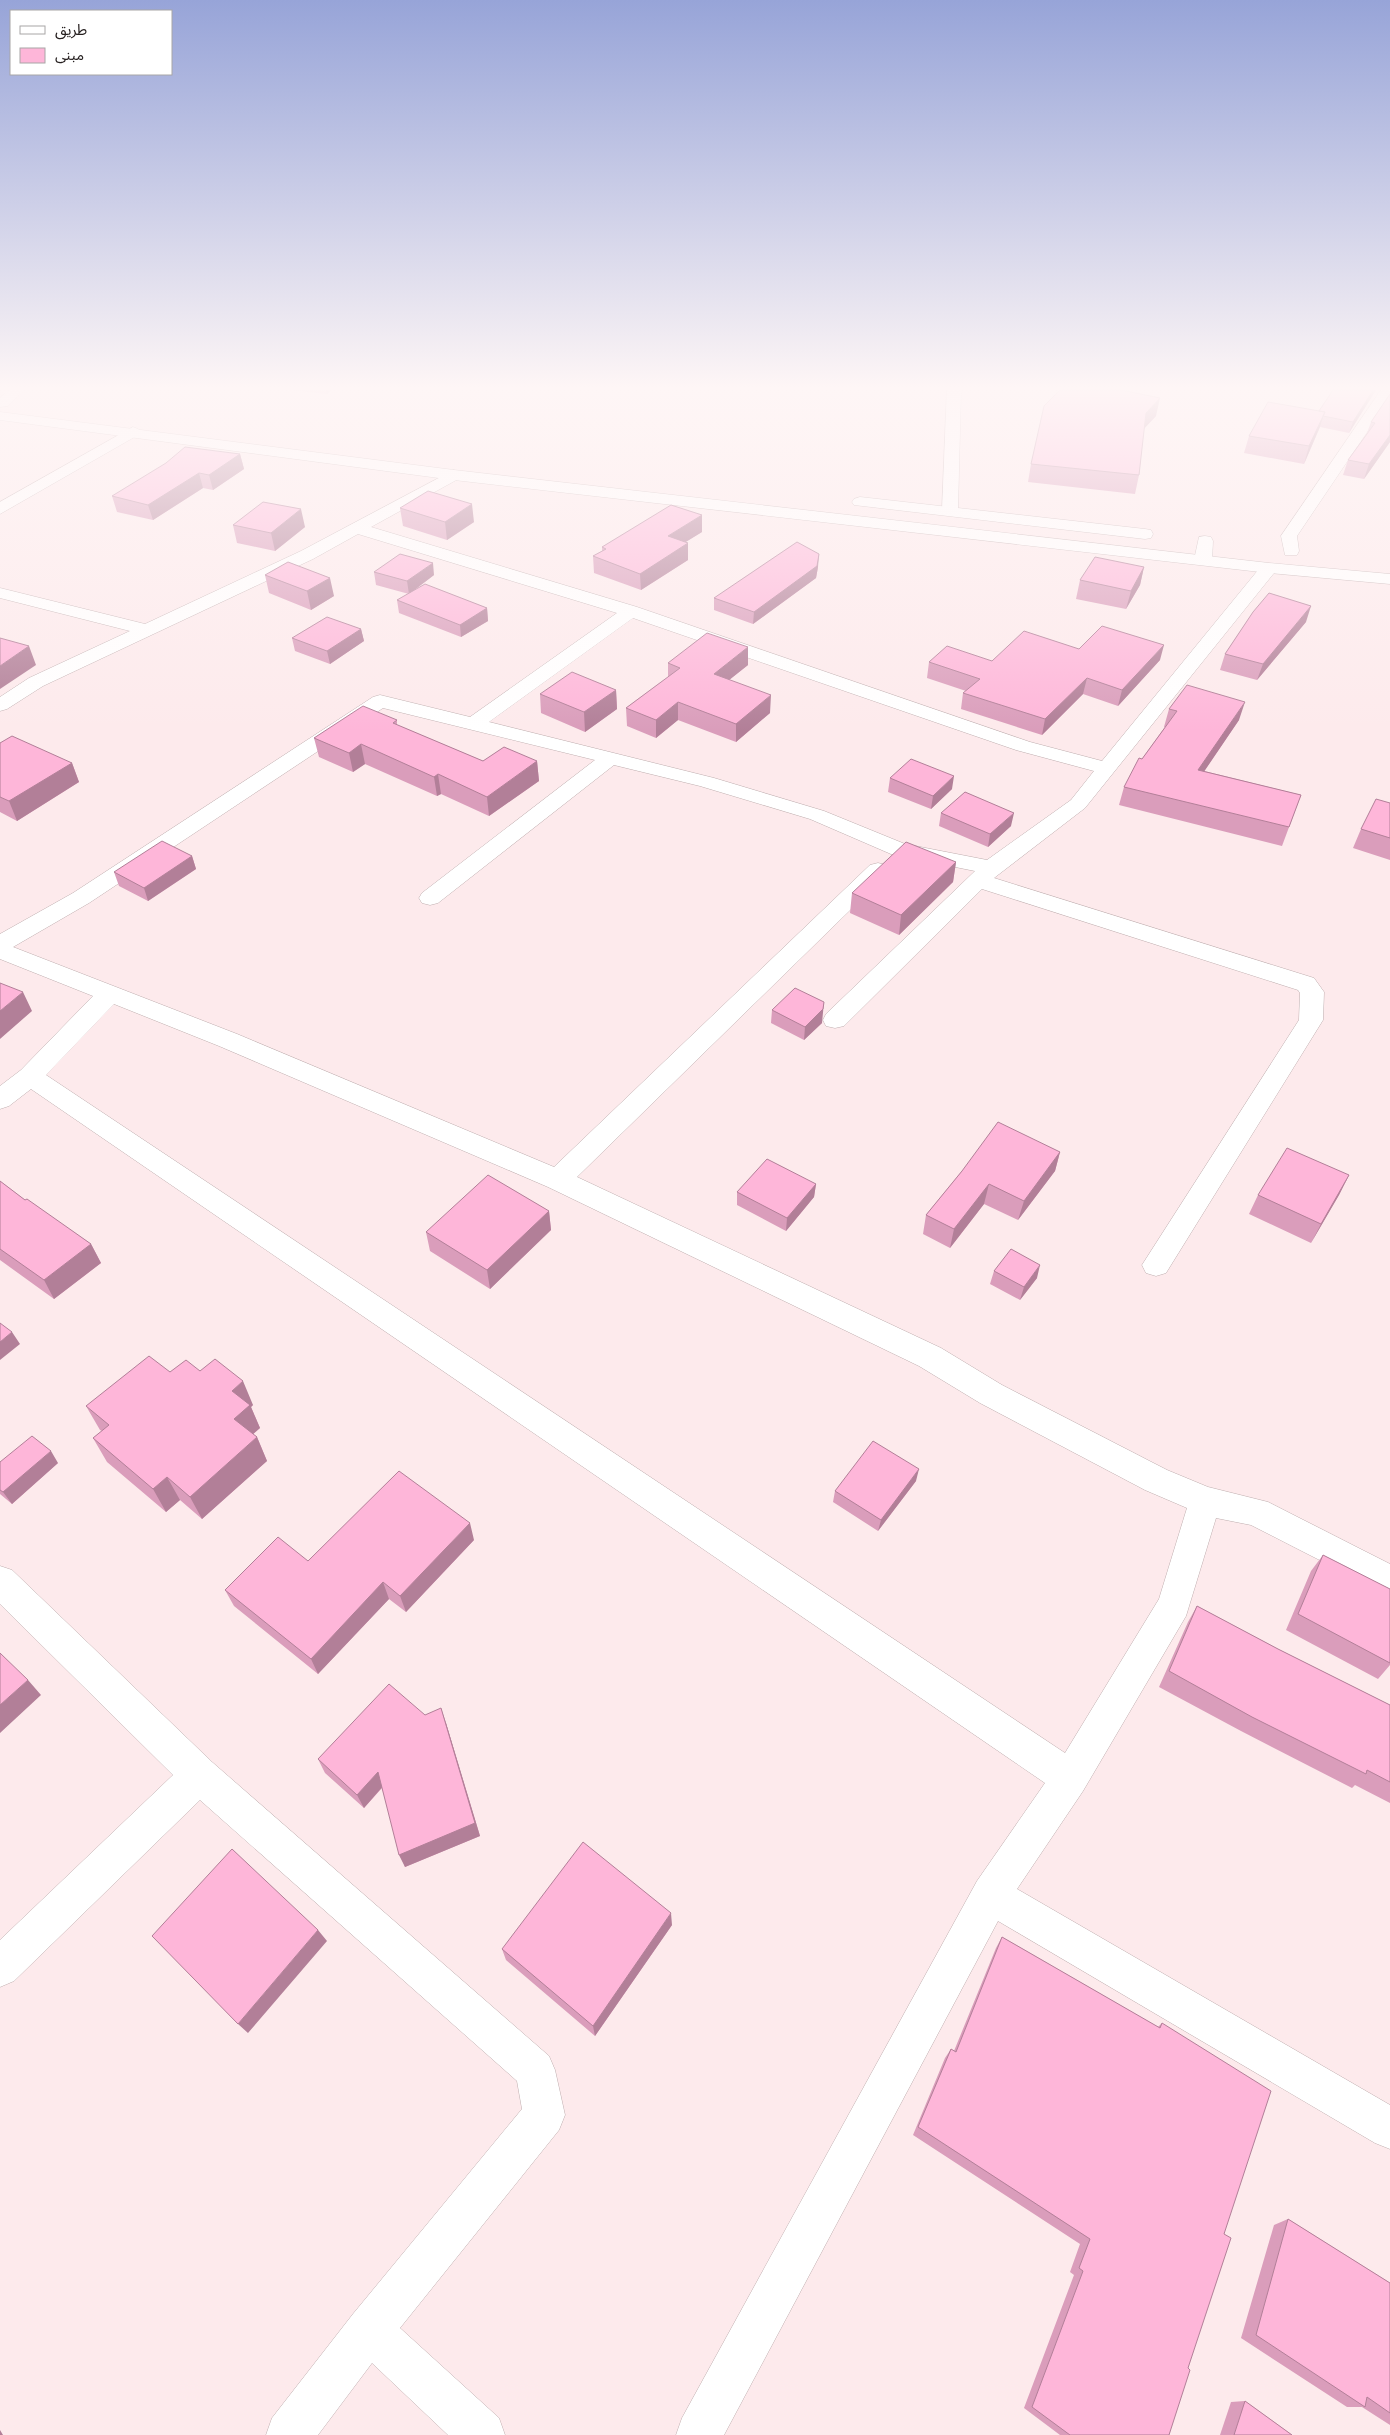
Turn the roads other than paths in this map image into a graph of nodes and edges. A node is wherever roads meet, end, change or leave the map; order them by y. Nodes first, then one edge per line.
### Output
1 (401, 504) edge
2 (706, 504) edge
3 (878, 504) edge
4 (950, 504) edge
5 (1310, 504) edge
6 (950, 511) junction
7 (356, 528) junction
8 (1156, 536) dead end
9 (1186, 539) dead end
10 (1206, 541) junction
11 (1224, 543) dead end
12 (1291, 551) junction
13 (1311, 553) dead end
14 (1270, 558) junction
15 (1203, 560) junction
16 (1390, 579) edge
17 (0, 593) edge
18 (632, 611) junction
19 (147, 630) junction
20 (0, 705) edge
21 (473, 724) junction
22 (611, 758) junction
23 (1108, 769) junction
24 (900, 849) junction
25 (985, 875) junction
26 (430, 898) dead end
27 (0, 944) edge
28 (0, 950) edge
29 (110, 993) junction
30 (835, 1020) dead end
31 (30, 1076) junction
32 (0, 1100) edge
33 (558, 1180) junction
34 (1156, 1265) dead end
35 (1205, 1501) junction
36 (0, 1581) edge
37 (1390, 1581) edge
38 (200, 1775) junction
39 (1070, 1778) junction
40 (991, 1895) junction
41 (0, 1967) edge
42 (1390, 2128) edge
43 (369, 2330) junction
44 (289, 2435) edge
45 (482, 2435) edge
46 (699, 2435) edge

1 - 7 main road
2 - 15 main road
3 - 6 main road
4 - 6 main road
5 - 12 main road
6 - 8 main road
7 - 18 main road
7 - 19 main road
9 - 10 main road
10 - 11 main road
10 - 15 main road
12 - 13 main road
12 - 14 main road
14 - 15 main road
14 - 16 main road
14 - 23 main road
17 - 19 main road
18 - 21 main road
18 - 23 main road
19 - 20 main road
21 - 22 main road
21 - 27 main road
22 - 24 main road
22 - 26 main road
23 - 25 main road
24 - 25 main road
24 - 33 main road
25 - 30 main road
25 - 34 main road
28 - 29 main road
29 - 31 main road
29 - 33 main road
31 - 32 main road
31 - 39 main road
33 - 35 main road
35 - 37 main road
35 - 39 main road
36 - 38 main road
38 - 41 main road
38 - 43 main road
39 - 40 main road
40 - 42 main road
40 - 46 main road
43 - 44 main road
43 - 45 main road

